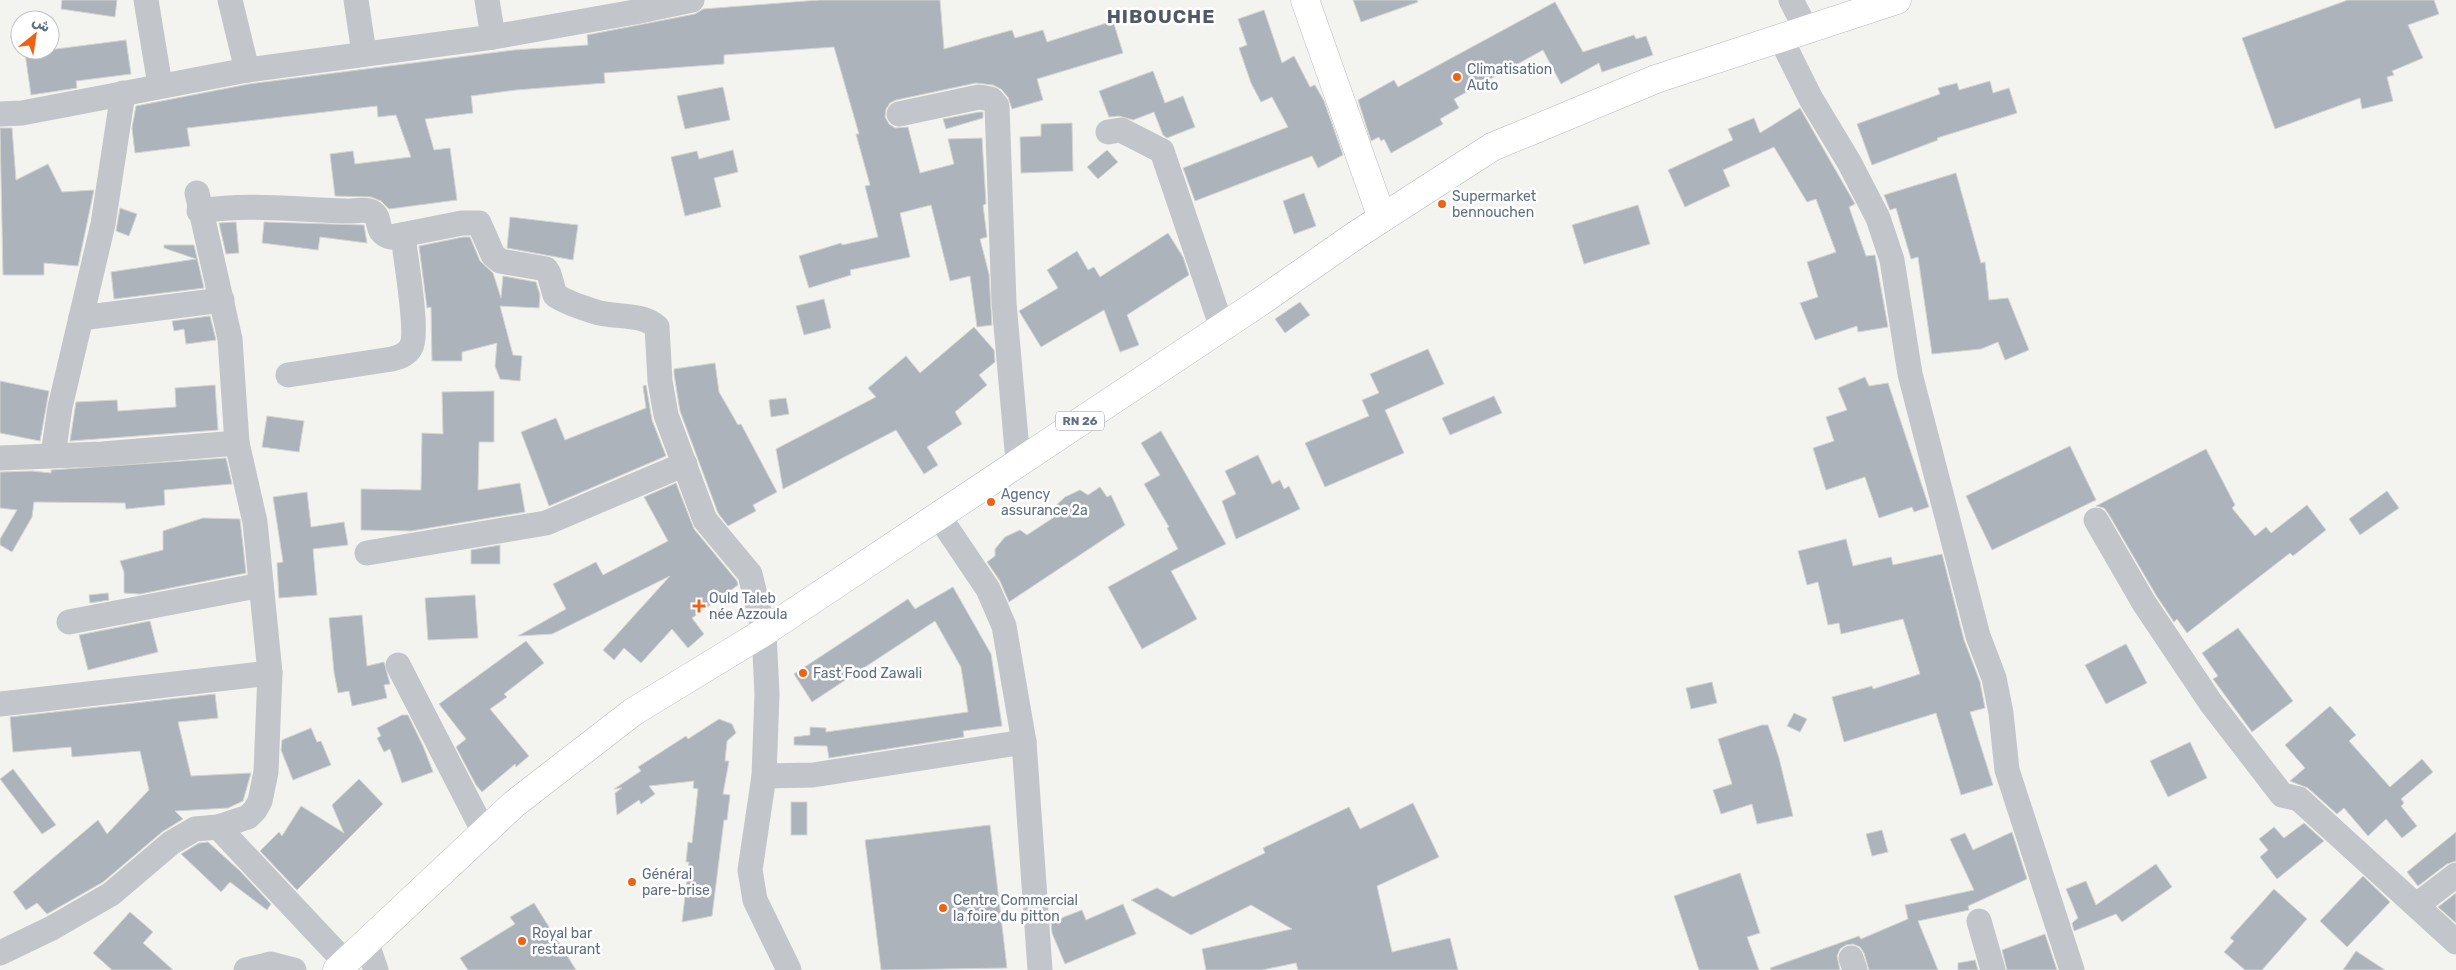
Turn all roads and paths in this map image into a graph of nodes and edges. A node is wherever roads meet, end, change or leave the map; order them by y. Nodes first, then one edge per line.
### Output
1 (146, 0) edge
2 (230, 0) edge
3 (356, 0) edge
4 (487, 0) edge
5 (692, 0) edge
6 (1304, 0) edge
7 (1791, 0) edge
8 (1897, 0) edge
9 (1806, 29) junction
10 (493, 36) junction
11 (1780, 37) junction
12 (364, 53) junction
13 (247, 70) junction
14 (160, 85) junction
15 (123, 93) junction
16 (0, 114) edge
17 (899, 114) dead end
18 (1108, 132) dead end
19 (1382, 218) junction
20 (403, 235) junction
21 (222, 300) junction
22 (81, 318) junction
23 (1222, 328) junction
24 (288, 375) dead end
25 (237, 443) junction
26 (53, 455) junction
27 (0, 458) edge
28 (1018, 462) junction
29 (685, 464) junction
30 (938, 515) junction
31 (2096, 520) dead end
32 (366, 553) dead end
33 (261, 585) junction
34 (69, 622) dead end
35 (764, 632) junction
36 (398, 665) dead end
37 (270, 673) junction
38 (0, 704) edge
39 (1024, 742) junction
40 (764, 776) junction
41 (218, 827) junction
42 (484, 832) junction
43 (2456, 875) edge
44 (2417, 905) junction
45 (1979, 922) dead end
46 (2456, 942) edge
47 (367, 944) junction
48 (0, 953) edge
49 (341, 966) edge
50 (246, 970) edge
51 (294, 970) edge
52 (376, 970) edge
53 (789, 970) edge
54 (1040, 970) edge
55 (1993, 970) edge
56 (2072, 970) edge

1 - 14 street
2 - 13 street
3 - 12 street
4 - 10 street
5 - 10 street
6 - 19 main road
7 - 9 street
8 - 9 main road, RN 26
9 - 11 main road, RN 26
10 - 12 street
11 - 19 main road, RN 26
11 - 56 street
12 - 13 street
13 - 14 street
14 - 15 street
15 - 16 street
15 - 22 street
17 - 28 street
18 - 23 street
19 - 23 main road, RN 26
20 - 21 street
20 - 24 street
20 - 29 street
21 - 22 street
21 - 25 street
22 - 26 street
23 - 28 main road, RN 26
25 - 26 street
25 - 33 street
26 - 27 street
28 - 30 main road, RN 26
29 - 32 street
29 - 35 street
30 - 35 main road, RN 26
30 - 39 street
31 - 44 street
33 - 34 street
33 - 37 street
35 - 40 street
35 - 42 main road, RN 26
36 - 42 street
37 - 38 street
37 - 41 street
39 - 40 street
39 - 54 street
40 - 53 street
41 - 48 street
41 - 49 street
42 - 47 main road, RN 26
43 - 44 street
44 - 46 street
45 - 55 street
47 - 49 main road, RN 26
47 - 52 street
50 - 51 street

